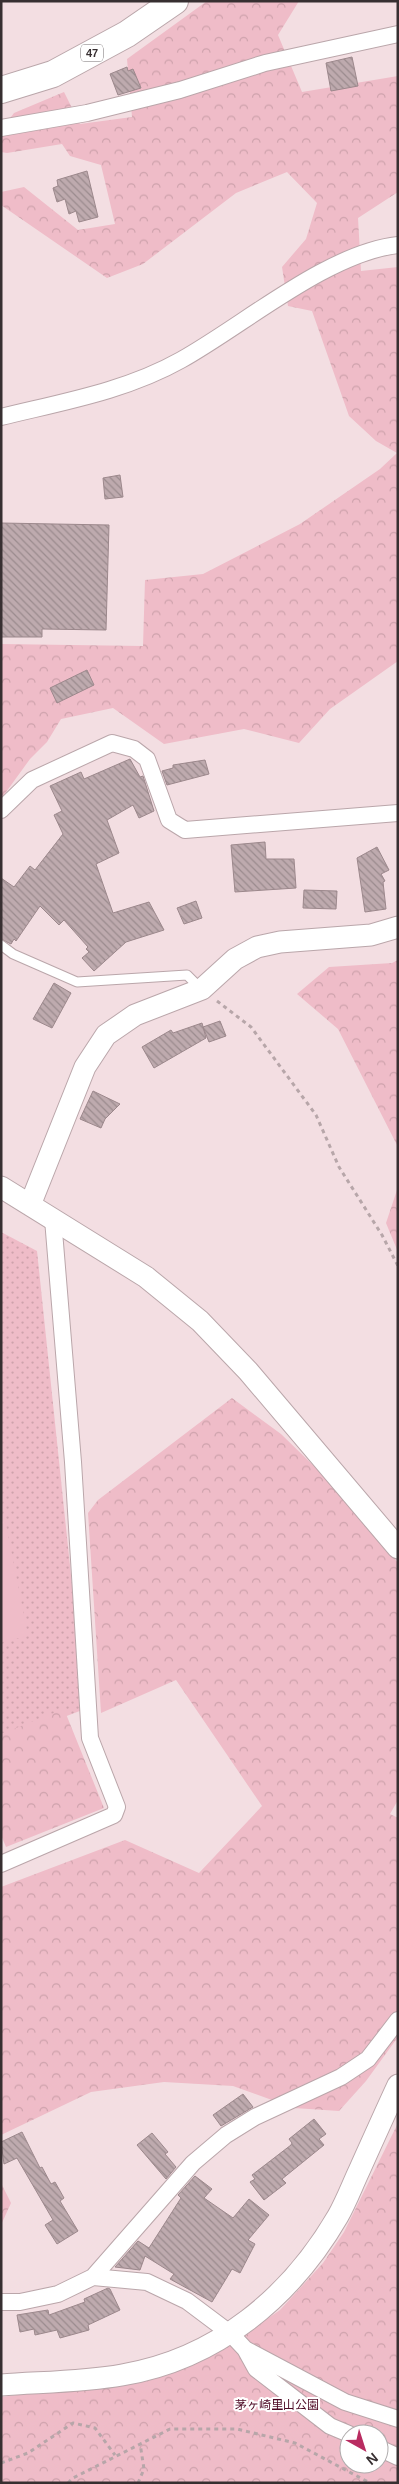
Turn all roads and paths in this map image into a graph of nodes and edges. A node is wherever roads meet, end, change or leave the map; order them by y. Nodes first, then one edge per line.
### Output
1 (175, 1) edge
2 (398, 34) edge
3 (1, 90) edge
4 (1, 128) edge
5 (398, 245) edge
6 (1, 417) edge
7 (1, 810) edge
8 (398, 813) edge
9 (398, 927) edge
10 (1, 946) edge
11 (202, 989) junction
12 (1, 1187) edge
13 (30, 1205) junction
14 (53, 1219) junction
15 (398, 1266) edge
16 (398, 1548) edge
17 (1, 1864) edge
18 (398, 2020) edge
19 (398, 2084) edge
20 (92, 2276) junction
21 (1, 2302) edge
22 (238, 2341) junction
23 (1, 2385) edge
24 (398, 2419) edge
25 (339, 2430) edge
26 (140, 2443) junction
27 (115, 2455) junction
28 (1, 2463) edge
29 (68, 2483) edge
30 (138, 2483) edge
31 (370, 2483) edge

1 - 3 main road, 47
2 - 4 street
5 - 6 street
7 - 8 street
9 - 11 street
10 - 11 lane
11 - 13 street
11 - 15 path
12 - 13 street
13 - 14 street
14 - 16 street
14 - 17 street
18 - 20 street
19 - 22 street
20 - 21 street
20 - 22 street
22 - 23 street
22 - 24 street
22 - 25 street
26 - 27 path
26 - 30 path
26 - 31 path
27 - 28 path
27 - 29 path

